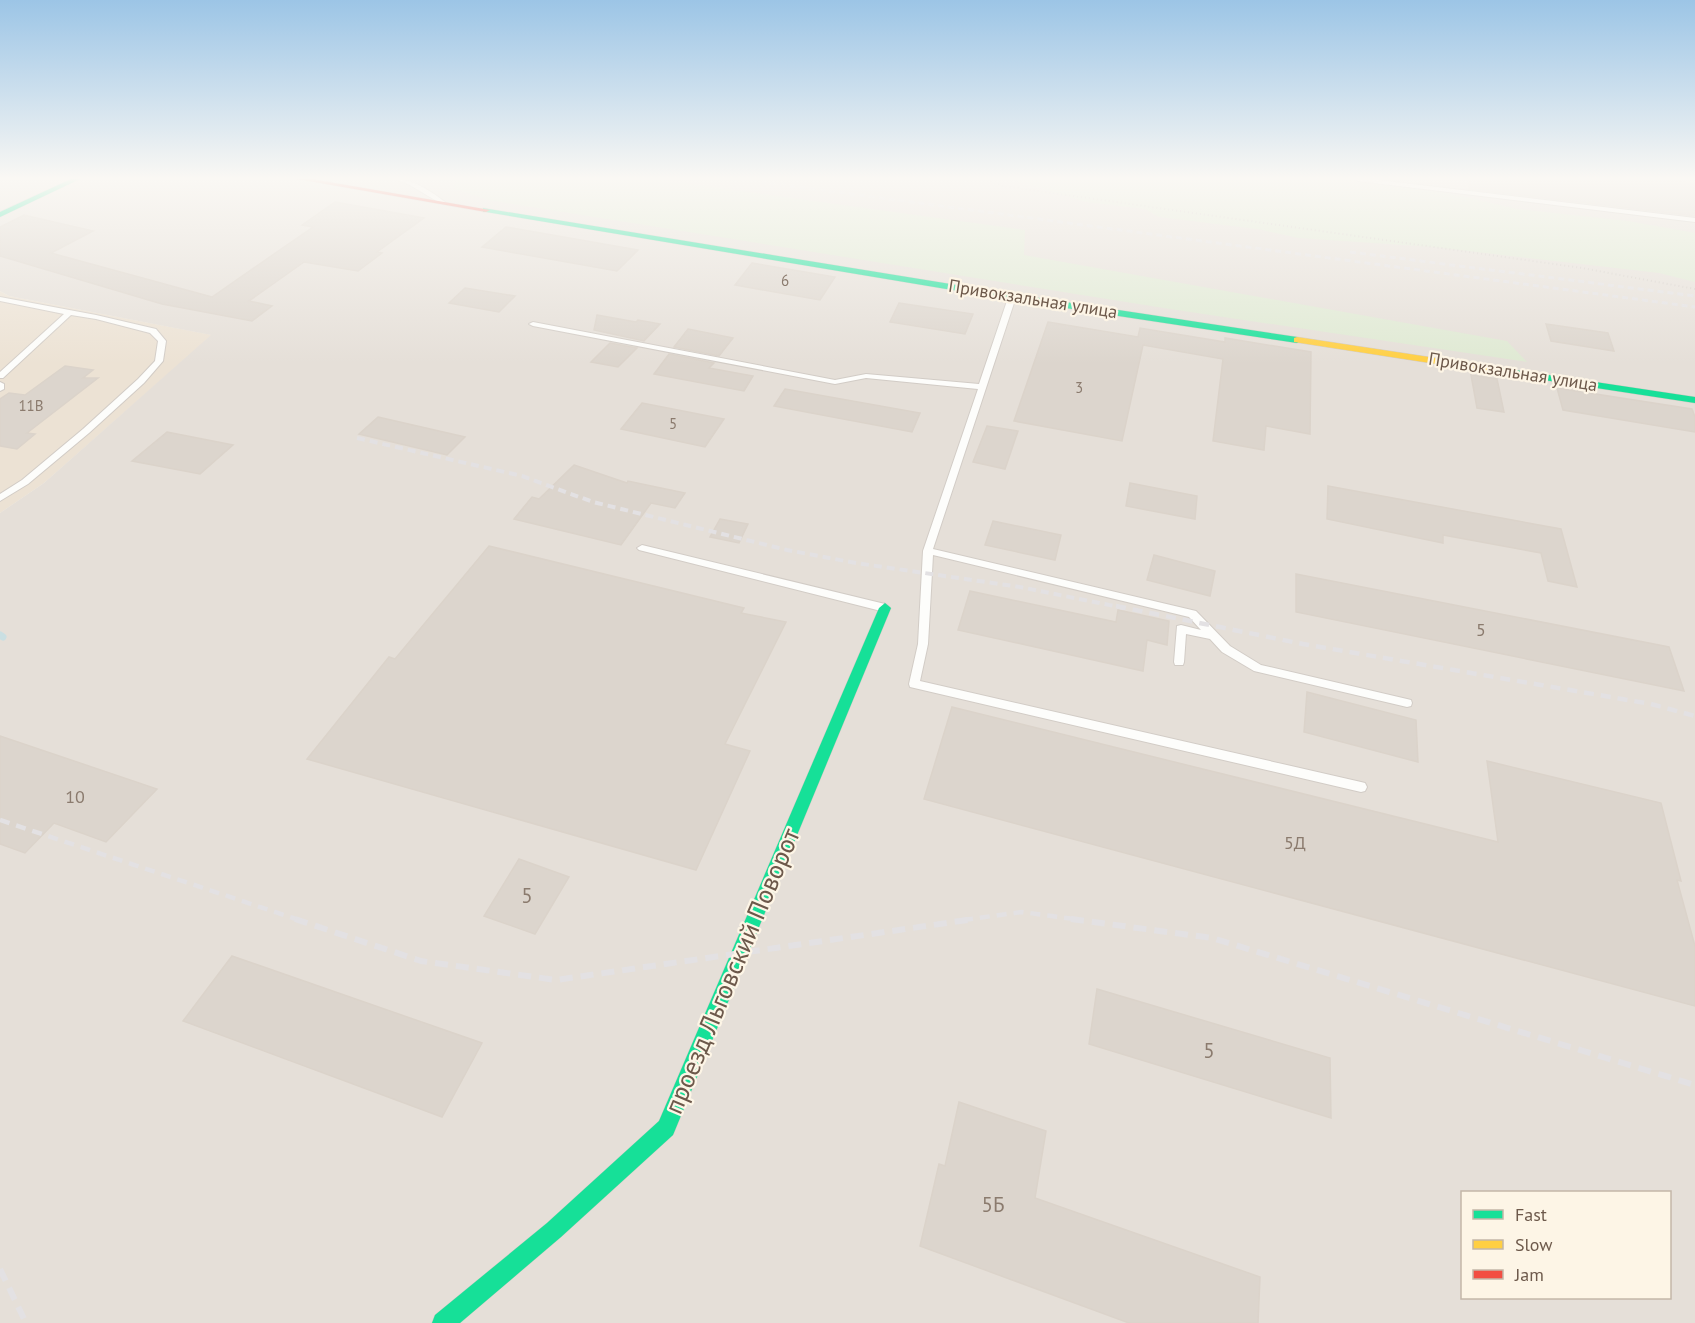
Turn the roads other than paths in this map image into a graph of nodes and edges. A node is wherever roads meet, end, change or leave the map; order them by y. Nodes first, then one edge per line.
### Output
1 (674, 241) edge
2 (1012, 297) junction
3 (0, 299) edge
4 (69, 314) junction
5 (533, 324) dead end
6 (0, 376) edge
7 (0, 384) edge
8 (982, 387) junction
9 (0, 388) edge
10 (1695, 400) edge
11 (0, 498) edge
12 (642, 548) dead end
13 (928, 551) junction
14 (885, 608) joint
15 (1213, 636) junction
16 (1179, 662) dead end
17 (1407, 703) dead end
18 (1361, 787) dead end
19 (443, 1323) edge

1 - 2 street, Привокзальная улица
2 - 8 lane
2 - 10 street, Привокзальная улица
3 - 4 lane
4 - 6 lane
4 - 11 lane
5 - 8 lane
7 - 9 lane
8 - 13 lane
12 - 14 lane
13 - 15 lane
13 - 18 lane
14 - 19 street, проезд Льговский Поворот
15 - 16 lane
15 - 17 lane

